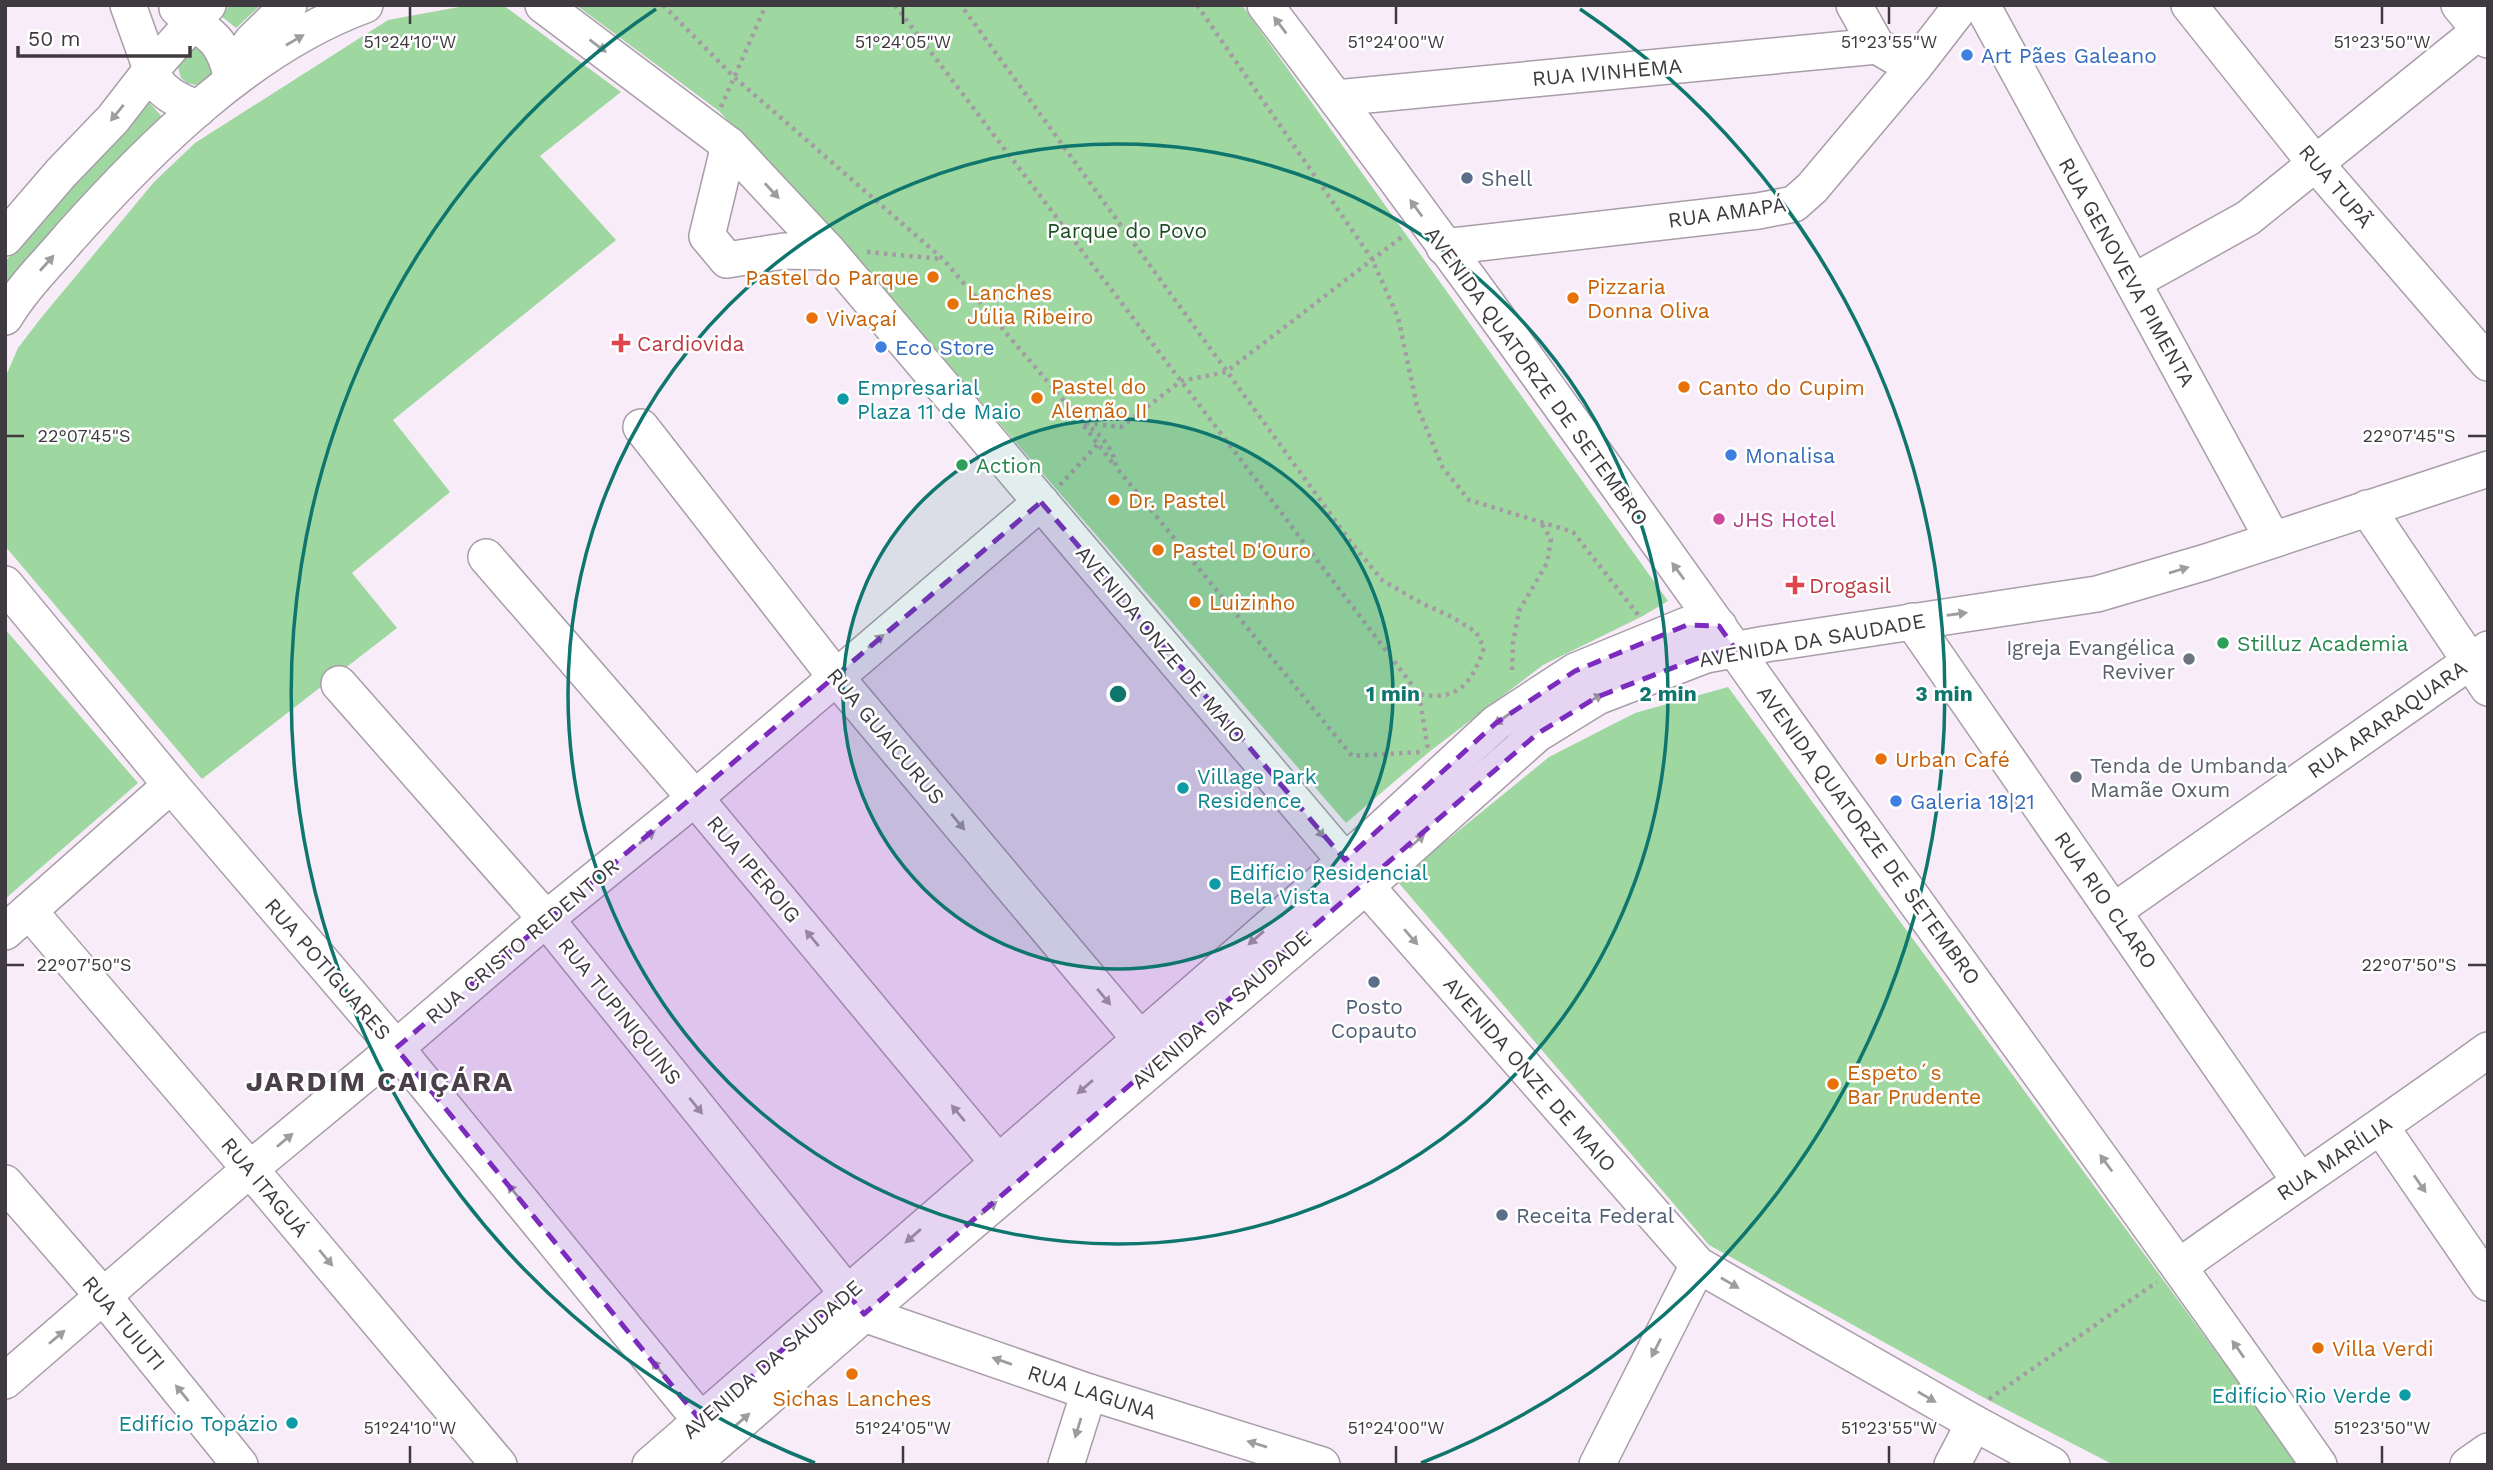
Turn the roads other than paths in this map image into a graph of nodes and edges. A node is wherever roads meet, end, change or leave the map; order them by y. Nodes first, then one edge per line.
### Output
1 (128, 5) edge
2 (289, 5) edge
3 (365, 5) edge
4 (543, 5) edge
5 (1265, 5) edge
6 (1854, 5) edge
7 (1962, 5) edge
8 (1982, 5) edge
9 (2189, 5) edge
10 (191, 11) edge
11 (2479, 25) edge
12 (1877, 46) junction
13 (1914, 67) junction
14 (151, 70) junction
15 (216, 91) junction
16 (1336, 98) junction
17 (729, 145) junction
18 (2315, 163) junction
19 (1434, 233) junction
20 (5, 238) edge
21 (830, 252) junction
22 (2133, 282) junction
23 (5, 317) edge
24 (2488, 363) edge
25 (641, 426) dead end
26 (2488, 469) edge
27 (1041, 502) junction
28 (2367, 508) junction
29 (2272, 538) junction
30 (486, 557) dead end
31 (5, 584) edge
32 (1912, 621) junction
33 (1727, 638) junction
34 (2481, 666) edge
35 (835, 676) junction
36 (339, 684) dead end
37 (171, 785) junction
38 (695, 798) junction
39 (1355, 873) junction
40 (2114, 911) junction
41 (546, 919) junction
42 (17, 922) edge
43 (1140, 1039) junction
44 (396, 1048) junction
45 (2488, 1050) edge
46 (2381, 1127) junction
47 (250, 1169) junction
48 (1008, 1173) junction
49 (2299, 1180) junction
50 (5, 1183) edge
51 (1698, 1265) junction
52 (2180, 1266) junction
53 (2488, 1283) edge
54 (104, 1297) junction
55 (856, 1303) junction
56 (5, 1381) edge
57 (1089, 1392) junction
58 (1981, 1412) junction
59 (701, 1421) junction
60 (2488, 1451) edge
61 (240, 1465) edge
62 (499, 1465) edge
63 (650, 1465) edge
64 (691, 1465) edge
65 (1066, 1465) edge
66 (1322, 1465) edge
67 (1597, 1465) edge
68 (1952, 1465) edge
69 (2052, 1465) edge
70 (2319, 1465) edge
71 (2469, 1465) edge

1 - 14 street
2 - 15 street
15 -> 3 street
4 -> 17 street, AVENIDA ONZE DE MAIO
16 -> 5 street, AVENIDA QUATORZE DE SETEMBRO
6 - 12 street
7 - 13 street, RUA AMAPÁ
8 - 22 street, RUA GENOVEVA PIMENTA
9 - 18 street, RUA TUPÃ
10 - 14 street
10 - 15 street
11 - 18 street
12 - 13 street
12 - 16 street, RUA IVINHEMA
13 - 19 street, RUA AMAPÁ
14 - 15 street
14 -> 20 street
23 -> 15 street
19 -> 16 street, AVENIDA QUATORZE DE SETEMBRO
17 -> 21 street, AVENIDA ONZE DE MAIO
17 - 21 street
18 - 22 street
18 - 24 street, RUA TUPÃ
33 -> 19 street, AVENIDA QUATORZE DE SETEMBRO
21 - 27 street, AVENIDA ONZE DE MAIO
22 - 29 street, RUA GENOVEVA PIMENTA
25 - 35 street, RUA GUAICURUS
26 - 28 street, AVENIDA DA SAUDADE
35 -> 27 street, RUA CRISTO REDENTOR
27 -> 39 street, AVENIDA ONZE DE MAIO
28 - 29 street, AVENIDA DA SAUDADE
28 - 34 street
32 -> 29 street, AVENIDA DA SAUDADE
30 - 38 street, RUA IPEROIG
31 - 37 street, RUA POTIGUARES
32 - 33 street, AVENIDA DA SAUDADE
32 - 40 street, RUA RIO CLARO
33 - 39 street, AVENIDA DA SAUDADE
52 -> 33 street, AVENIDA QUATORZE DE SETEMBRO
34 - 40 street, RUA ARARAQUARA
35 - 38 street, RUA CRISTO REDENTOR
35 -> 43 street, RUA GUAICURUS
36 - 41 street, RUA TUPINIQUINS
37 - 42 street
37 - 44 street, RUA POTIGUARES
41 -> 38 street, RUA CRISTO REDENTOR
48 -> 38 street, RUA IPEROIG
39 -> 43 street, AVENIDA DA SAUDADE
39 - 48 street, AVENIDA DA SAUDADE
39 -> 51 street, AVENIDA ONZE DE MAIO
40 - 49 street, RUA RIO CLARO
41 - 44 street, RUA CRISTO REDENTOR
41 -> 55 street, RUA TUPINIQUINS
42 - 47 street, RUA ITAGUÁ
43 -> 48 street, AVENIDA DA SAUDADE
47 -> 44 street, RUA CRISTO REDENTOR
59 -> 44 street, RUA POTIGUARES
45 - 46 street, RUA MARÍLIA
46 - 49 street, RUA MARÍLIA
46 -> 53 street
47 - 54 street, RUA CRISTO REDENTOR
47 -> 62 street, RUA ITAGUÁ
48 - 55 street, AVENIDA DA SAUDADE
49 - 52 street, RUA MARÍLIA
50 - 54 street, RUA TUIUTI
51 -> 58 street, AVENIDA ONZE DE MAIO
51 -> 67 street
70 -> 52 street, AVENIDA QUATORZE DE SETEMBRO
56 -> 54 street, RUA CRISTO REDENTOR
61 -> 54 street, RUA TUIUTI
57 -> 55 street, RUA LAGUNA
55 - 59 street, AVENIDA DA SAUDADE
64 -> 55 street, AVENIDA DA SAUDADE
57 -> 65 street
66 -> 57 street, RUA LAGUNA
58 - 68 street
58 - 69 street, AVENIDA ONZE DE MAIO
59 - 63 street, AVENIDA DA SAUDADE
60 - 71 street

